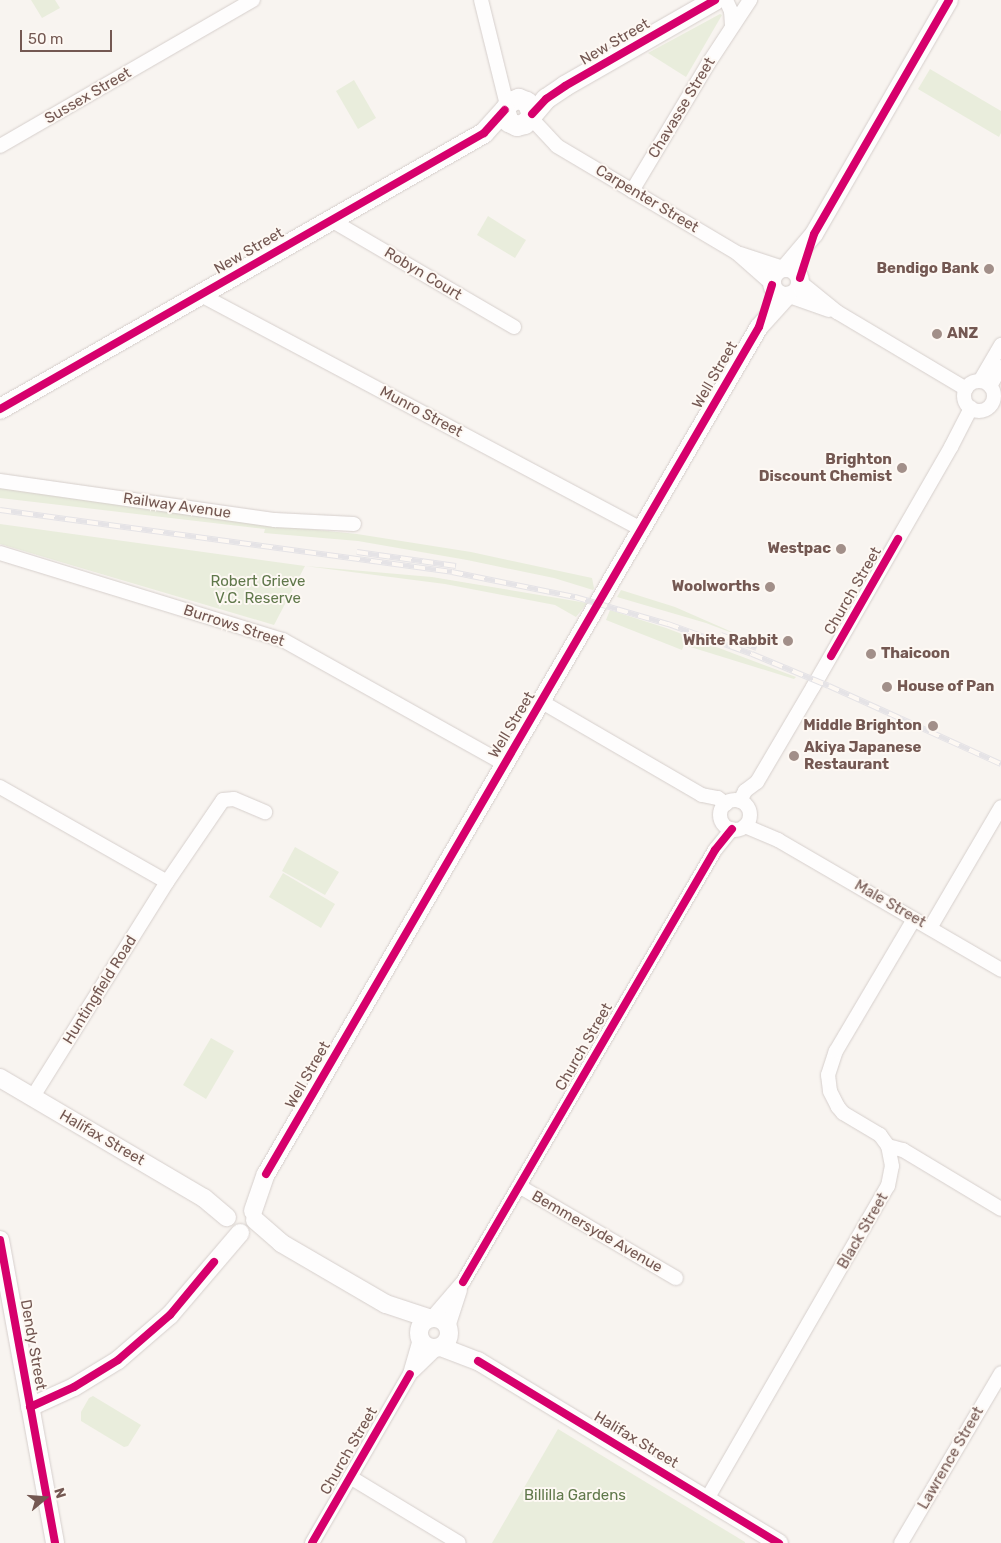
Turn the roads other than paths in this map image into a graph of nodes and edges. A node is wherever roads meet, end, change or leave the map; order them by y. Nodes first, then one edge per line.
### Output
1 (253, 0) edge
2 (481, 0) edge
3 (715, 0) edge
4 (726, 0) edge
5 (750, 0) edge
6 (949, 0) edge
7 (732, 26) junction
8 (519, 112) junction
9 (0, 146) edge
10 (632, 191) junction
11 (331, 220) junction
12 (737, 253) junction
13 (792, 274) junction
14 (771, 284) junction
15 (200, 295) junction
16 (788, 296) junction
17 (837, 312) junction
18 (514, 327) dead end
19 (759, 327) junction
20 (1001, 345) edge
21 (1001, 367) edge
22 (985, 384) junction
23 (966, 389) junction
24 (996, 406) edge
25 (971, 408) junction
26 (0, 409) edge
27 (0, 481) edge
28 (354, 524) dead end
29 (642, 529) junction
30 (0, 553) edge
31 (542, 702) junction
32 (505, 764) junction
33 (0, 787) edge
34 (1001, 807) edge
35 (265, 812) dead end
36 (736, 815) junction
37 (167, 882) junction
38 (914, 919) junction
39 (930, 928) junction
40 (1001, 970) edge
41 (0, 1078) edge
42 (32, 1098) junction
43 (888, 1146) junction
44 (519, 1186) junction
45 (1001, 1209) edge
46 (241, 1219) junction
47 (0, 1240) edge
48 (676, 1278) dead end
49 (463, 1282) junction
50 (425, 1327) junction
51 (444, 1339) junction
52 (1001, 1373) edge
53 (410, 1374) junction
54 (30, 1407) junction
55 (350, 1477) junction
56 (707, 1499) junction
57 (55, 1543) edge
58 (312, 1543) edge
59 (459, 1543) edge
60 (779, 1543) edge
61 (901, 1543) edge

1 - 9 street, Sussex Street
2 - 8 street
3 - 8 main road, New Street
4 - 7 street
5 - 7 street, Chavasse Street
6 - 13 street
7 - 10 street, Chavasse Street
8 - 10 street, Carpenter Street
8 - 11 main road, New Street
10 - 12 street, Carpenter Street
11 - 15 main road, New Street
11 - 18 street, Robyn Court
12 - 13 street, Carpenter Street
12 - 14 street, Carpenter Street
13 - 14 street
13 - 16 street
13 - 17 street, Carpenter Street
14 - 16 street
14 - 19 street, Well Street
15 - 26 main road, New Street
15 - 29 street, Munro Street
16 - 17 street, Carpenter Street
16 - 19 street, Well Street
17 - 23 street, Carpenter Street
19 - 29 street, Well Street
20 - 22 street
21 - 22 street
22 - 23 street
22 - 24 street
23 - 25 street
24 - 25 street
25 - 36 street, Church Street
27 - 28 street, Railway Avenue
29 - 31 street, Well Street
30 - 32 street, Burrows Street
31 - 32 street, Well Street
31 - 36 street, Male Street
32 - 46 street, Well Street
33 - 37 street
34 - 39 street
35 - 37 street, Huntingfield Road
36 - 38 street, Male Street
36 - 44 street, Church Street
37 - 42 street, Huntingfield Road
38 - 39 street, Male Street
38 - 43 street
39 - 40 street, Male Street
41 - 42 street, Halifax Street
42 - 46 street, Halifax Street
43 - 45 street
43 - 56 street, Black Street
44 - 48 street, Bemmersyde Avenue
44 - 49 street, Church Street
46 - 50 street, Halifax Street
46 - 54 street, Well Street
47 - 54 street, Dendy Street
49 - 50 street, Church Street
49 - 51 street, Church Street
50 - 51 street
50 - 51 street
50 - 53 street, Church Street
51 - 53 street, Church Street
51 - 56 street, Halifax Street
52 - 61 street, Lawrence Street
53 - 55 street, Church Street
54 - 57 street, Dendy Street
55 - 58 street, Church Street
55 - 59 street
56 - 60 street, Halifax Street

